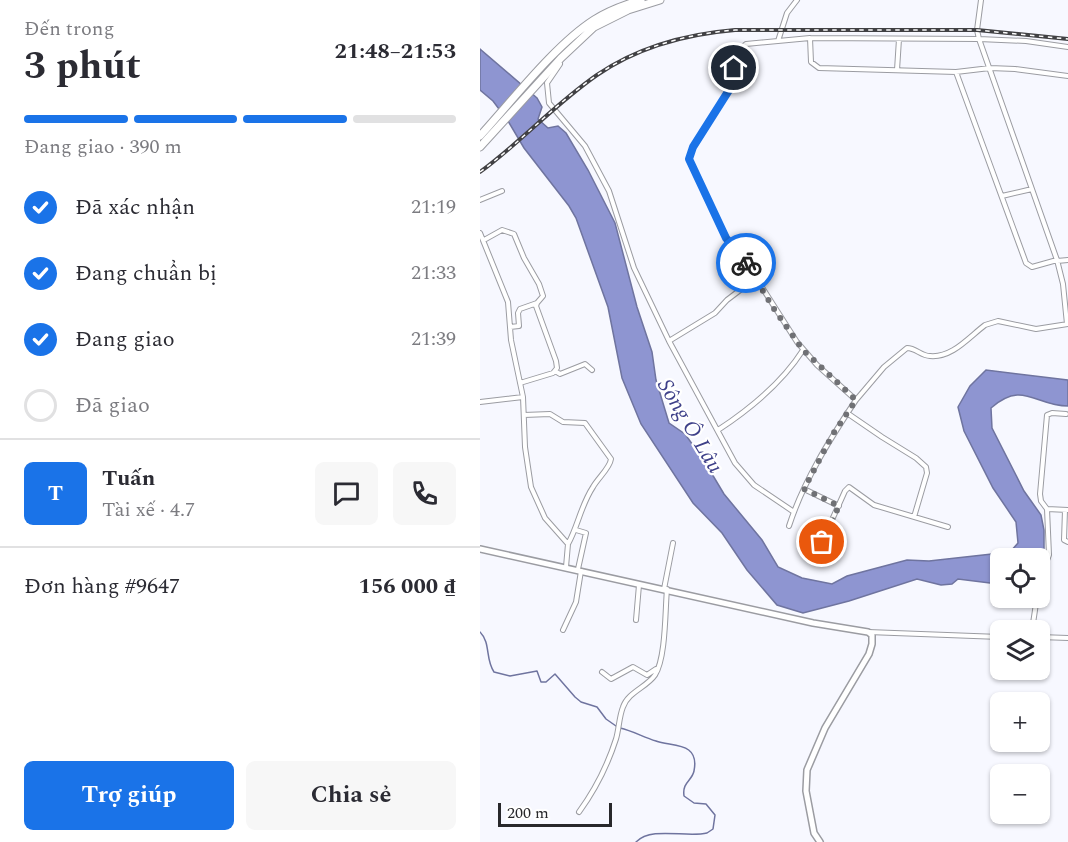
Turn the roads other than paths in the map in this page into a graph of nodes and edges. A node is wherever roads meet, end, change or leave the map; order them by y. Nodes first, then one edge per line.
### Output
1 (641, 0) edge
2 (660, 0) edge
3 (797, 0) edge
4 (981, 0) edge
5 (810, 38) junction
6 (899, 39) junction
7 (979, 39) junction
8 (579, 40) junction
9 (778, 40) junction
10 (1068, 47) edge
11 (990, 68) junction
12 (897, 70) junction
13 (956, 72) junction
14 (540, 75) junction
15 (1068, 76) edge
16 (484, 135) edge
17 (480, 147) edge
18 (1032, 189) junction
19 (502, 191) dead end
20 (1002, 196) junction
21 (480, 200) edge
22 (480, 233) edge
23 (482, 239) edge
24 (1068, 260) edge
25 (1057, 261) junction
26 (756, 278) junction
27 (537, 303) junction
28 (1068, 324) edge
29 (510, 327) junction
30 (669, 341) junction
31 (803, 350) junction
32 (592, 370) dead end
33 (555, 371) junction
34 (520, 382) junction
35 (523, 397) junction
36 (856, 400) junction
37 (480, 402) edge
38 (847, 412) junction
39 (1066, 414) dead end
40 (524, 415) junction
41 (718, 430) junction
42 (804, 489) junction
43 (839, 506) junction
44 (1047, 509) junction
45 (1066, 510) edge
46 (794, 512) junction
47 (914, 517) junction
48 (789, 526) dead end
49 (948, 527) dead end
50 (576, 530) junction
51 (822, 542) dead end
52 (1068, 542) edge
53 (674, 543) dead end
54 (568, 544) junction
55 (1050, 548) edge
56 (480, 549) edge
57 (566, 567) junction
58 (580, 570) junction
59 (639, 585) junction
60 (666, 589) junction
61 (636, 620) dead end
62 (562, 630) dead end
63 (868, 632) junction
64 (990, 637) edge
65 (1050, 637) edge
66 (1068, 638) edge
67 (658, 668) junction
68 (602, 672) dead end
69 (579, 812) dead end
70 (820, 842) edge

1 - 14 highway
2 - 8 highway
3 - 9 street
4 - 7 street
5 - 6 street
5 - 9 street
5 - 12 street
6 - 7 street
6 - 12 street
7 - 10 street
7 - 11 street
8 - 14 highway
8 - 30 street
9 - 26 street
11 - 13 street
11 - 15 street
11 - 18 street
12 - 13 street
13 - 20 street
14 - 16 highway
16 - 17 highway
18 - 20 street
18 - 25 street
19 - 21 street
20 - 25 street
22 - 23 street
23 - 27 street
23 - 29 street
24 - 25 street
25 - 28 street
26 - 30 street
26 - 31 street
27 - 29 street
27 - 33 street
28 - 36 street
29 - 34 street
30 - 41 street
31 - 36 street
31 - 41 street
32 - 33 street
33 - 34 street
34 - 35 street
35 - 37 street
35 - 40 street
36 - 38 street
38 - 42 street
38 - 47 street
39 - 44 street
40 - 50 street
40 - 54 street
41 - 46 street
42 - 43 street
42 - 46 street
43 - 47 street
43 - 51 street
44 - 45 street
44 - 55 street
45 - 52 street
46 - 48 street
47 - 49 street
50 - 54 street
50 - 58 street
53 - 60 street
54 - 57 street
56 - 57 main road
57 - 58 main road
58 - 59 main road
58 - 62 street
59 - 60 main road
59 - 61 street
60 - 63 main road
60 - 67 street
63 - 64 street
63 - 70 main road
65 - 66 street
67 - 68 street
67 - 69 street

